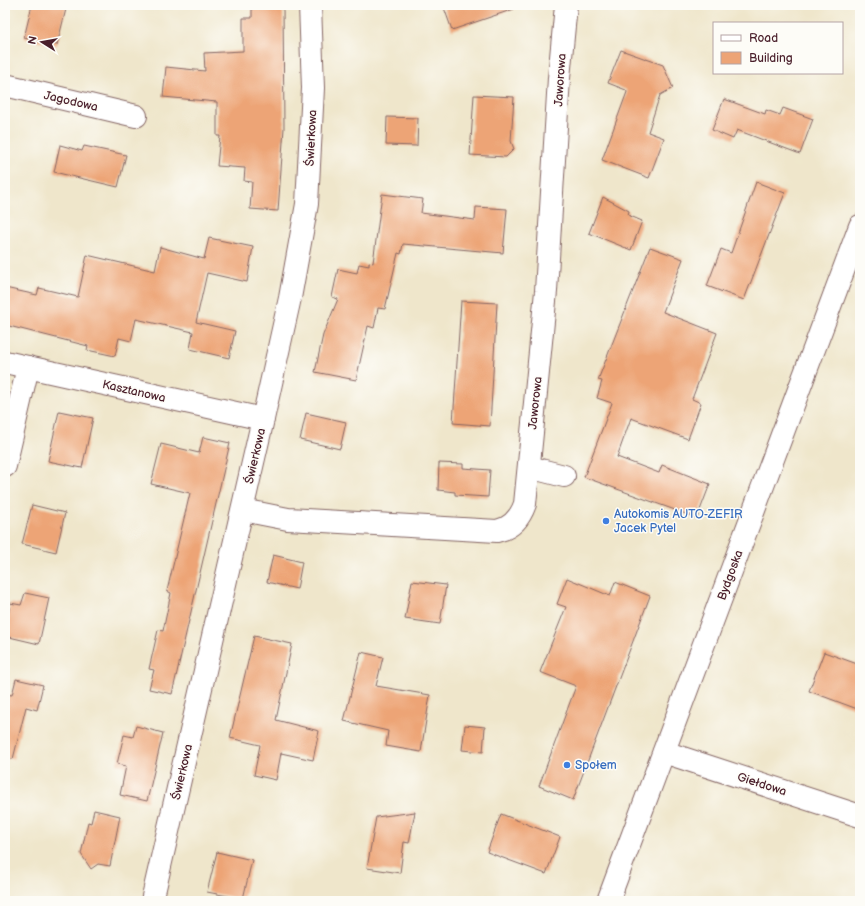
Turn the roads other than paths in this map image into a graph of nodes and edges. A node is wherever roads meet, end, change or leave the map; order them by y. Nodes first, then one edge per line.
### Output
1 (310, 5) edge
2 (566, 5) edge
3 (5, 85) edge
4 (136, 116) dead end
5 (860, 226) edge
6 (5, 362) edge
7 (28, 367) junction
8 (263, 419) junction
9 (5, 466) edge
10 (529, 467) junction
11 (564, 476) dead end
12 (242, 510) junction
13 (664, 752) junction
14 (860, 816) edge
15 (152, 901) edge
16 (608, 901) edge

1 - 8 street, Świerkowa
2 - 10 street, Jaworowa
3 - 4 street, Jagodowa
5 - 13 street, Bydgoska
6 - 7 street, Kasztanowa
7 - 8 street, Kasztanowa
7 - 9 street
8 - 12 street, Świerkowa
10 - 11 street
10 - 12 street, Jaworowa
12 - 15 street, Świerkowa
13 - 14 street, Giełdowa
13 - 16 street, Bydgoska

